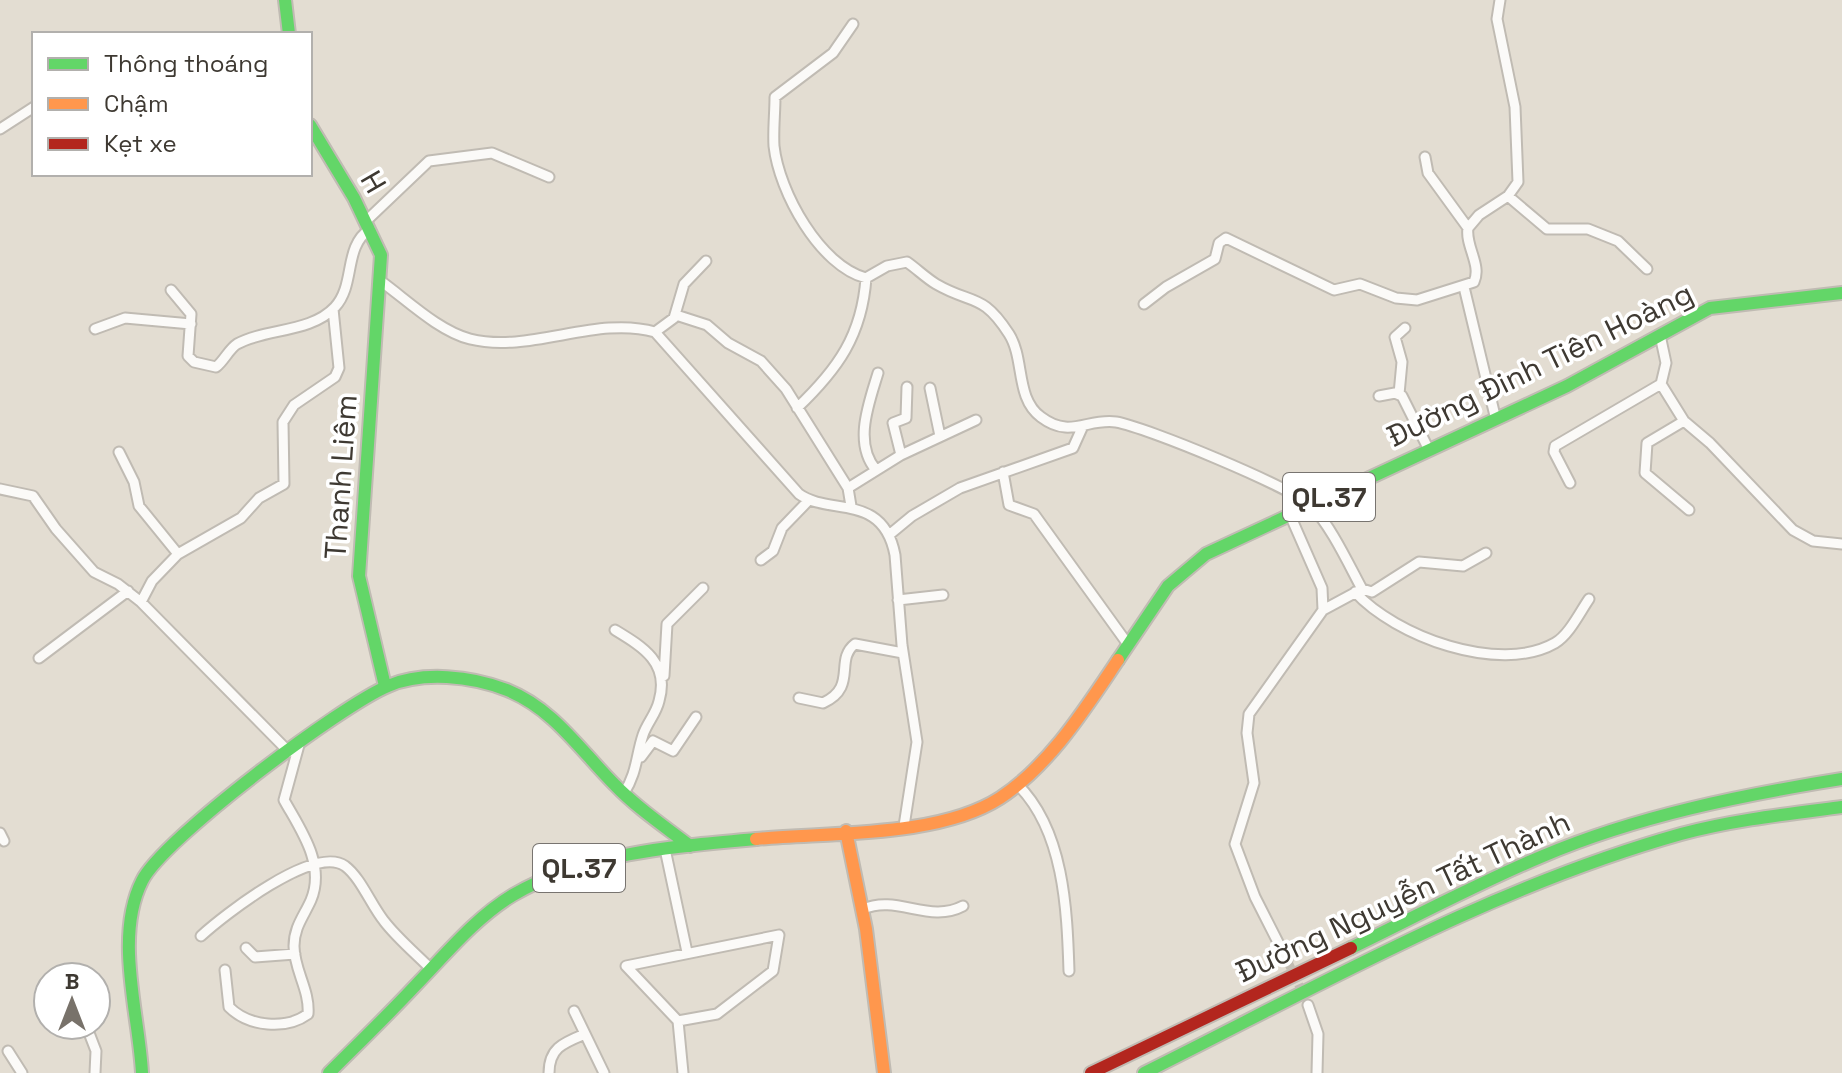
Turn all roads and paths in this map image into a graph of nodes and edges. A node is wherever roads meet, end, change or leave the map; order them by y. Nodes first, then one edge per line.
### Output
1 (285, 0) edge
2 (1500, 0) edge
3 (853, 24) dead end
4 (289, 32) edge
5 (32, 108) edge
6 (312, 128) edge
7 (0, 129) edge
8 (1425, 157) dead end
9 (549, 177) dead end
10 (1508, 196) junction
11 (368, 225) junction
12 (1468, 228) junction
13 (706, 261) dead end
14 (383, 268) joint
15 (1647, 269) dead end
16 (866, 278) junction
17 (382, 282) junction
18 (1464, 287) junction
19 (171, 290) dead end
20 (1841, 295) edge
21 (1144, 304) dead end
22 (333, 309) junction
23 (676, 315) junction
24 (191, 324) junction
25 (1405, 328) dead end
26 (95, 329) dead end
27 (655, 332) junction
28 (1660, 335) junction
29 (878, 373) dead end
30 (1661, 384) junction
31 (907, 387) dead end
32 (930, 388) dead end
33 (1399, 394) junction
34 (1379, 396) dead end
35 (797, 408) junction
36 (976, 420) dead end
37 (1496, 420) junction
38 (1684, 421) junction
39 (1082, 428) junction
40 (940, 436) junction
41 (1429, 450) junction
42 (119, 452) dead end
43 (901, 455) junction
44 (876, 470) junction
45 (1003, 472) junction
46 (1570, 483) dead end
47 (848, 488) junction
48 (0, 489) edge
49 (809, 500) junction
50 (1311, 505) junction
51 (851, 506) junction
52 (1689, 510) dead end
53 (1290, 515) junction
54 (889, 535) junction
55 (1842, 544) edge
56 (1486, 553) dead end
57 (178, 554) junction
58 (761, 560) dead end
59 (703, 588) dead end
60 (1358, 590) junction
61 (128, 591) junction
62 (943, 595) dead end
63 (1589, 599) dead end
64 (898, 600) junction
65 (141, 602) junction
66 (1323, 610) junction
67 (615, 630) dead end
68 (1127, 643) junction
69 (903, 653) junction
70 (39, 658) dead end
71 (662, 683) junction
72 (385, 686) junction
73 (799, 698) dead end
74 (696, 717) dead end
75 (294, 748) junction
76 (639, 760) junction
77 (1842, 779) edge
78 (1017, 784) junction
79 (624, 793) junction
80 (1842, 807) edge
81 (904, 826) junction
82 (846, 831) junction
83 (690, 846) junction
84 (665, 849) junction
85 (313, 867) junction
86 (1450, 898) junction
87 (963, 906) dead end
88 (863, 909) junction
89 (1458, 917) junction
90 (201, 936) dead end
91 (246, 948) dead end
92 (687, 952) junction
93 (295, 954) junction
94 (1287, 960) tunnel mouth
95 (431, 969) junction
96 (225, 970) dead end
97 (1069, 971) dead end
98 (1308, 1005) tunnel mouth
99 (574, 1011) dead end
100 (1201, 1018) junction
101 (678, 1021) junction
102 (585, 1034) junction
103 (1213, 1039) junction
104 (92, 1041) edge
105 (8, 1051) dead end
106 (22, 1073) edge
107 (95, 1073) edge
108 (142, 1073) edge
109 (329, 1073) edge
110 (549, 1073) edge
111 (604, 1073) edge
112 (683, 1073) edge
113 (884, 1073) edge
114 (1091, 1073) edge
115 (1144, 1073) edge
116 (1317, 1073) edge

1 - 4 main road
2 - 10 street
3 - 16 street
5 - 7 street
6 - 11 main road, H
8 - 12 street
9 - 11 street
10 - 12 street
10 - 15 street
11 - 14 main road, H
11 - 22 street
12 - 18 street
13 - 23 street
14 - 17 main road, Thanh Liêm
16 - 35 street
16 - 39 street
17 - 27 street
17 - 72 main road, Thanh Liêm
18 - 21 street
18 - 37 street
19 - 24 street
20 - 28 main road, Đường Đinh Tiên Hoàng / QL.37
22 - 24 street
22 - 57 street
23 - 27 street
23 - 35 street
24 - 26 street
25 - 33 street
27 - 49 street
28 - 30 street
28 - 37 main road, Đường Đinh Tiên Hoàng / QL.37
29 - 44 street
30 - 38 street
30 - 46 street
31 - 43 street
32 - 40 street
33 - 34 street
33 - 41 street
35 - 47 street
36 - 40 street
37 - 41 main road, Đường Đinh Tiên Hoàng / QL.37
38 - 52 street
38 - 55 street
39 - 45 street
39 - 50 street
40 - 43 street
41 - 50 main road, Đường Đinh Tiên Hoàng / QL.37
42 - 57 street
43 - 44 street
44 - 47 street
45 - 54 street
45 - 68 street
47 - 51 street
48 - 61 street
49 - 51 street
49 - 58 street
50 - 53 main road, Đường Đinh Tiên Hoàng / QL.37
50 - 60 street
51 - 54 street
53 - 66 street
53 - 68 main road, Đường Đinh Tiên Hoàng / QL.37
54 - 64 street
56 - 60 street
57 - 65 street
59 - 71 street
60 - 63 street
60 - 66 street
61 - 65 street
61 - 70 street
62 - 64 street
64 - 69 street
65 - 75 street
66 - 94 street
67 - 71 street
68 - 78 main road, Đường Đinh Tiên Hoàng / QL.37
69 - 73 street
69 - 81 street
71 - 76 street
72 - 75 main road
72 - 79 main road
74 - 76 street
75 - 85 street
75 - 108 main road
76 - 79 street
77 - 86 main road, Đường Nguyễn Tất Thành
78 - 81 main road, Đường Đinh Tiên Hoàng / QL.37
78 - 97 street
79 - 83 main road
80 - 89 main road, Đường Nguyễn Tất Thành
81 - 82 main road, Đường Đinh Tiên Hoàng / QL.37
82 - 83 main road, Đường Đinh Tiên Hoàng / QL.37
82 - 88 main road
83 - 84 main road, Đường Đinh Tiên Hoàng / QL.37
84 - 92 street
84 - 95 main road, Đường Đinh Tiên Hoàng / QL.37
85 - 90 street
85 - 93 street
85 - 95 street
86 - 89 main road
86 - 100 main road, Đường Nguyễn Tất Thành
87 - 88 street
88 - 113 main road
89 - 103 main road, Đường Nguyễn Tất Thành
91 - 93 street
92 - 101 street
92 - 101 street
93 - 96 street
95 - 109 main road, Đường Đinh Tiên Hoàng / QL.37
98 - 116 street
99 - 102 street
100 - 103 main road
100 - 114 main road, Đường Nguyễn Tất Thành
101 - 112 street
102 - 110 street
102 - 111 street
103 - 115 main road, Đường Nguyễn Tất Thành
104 - 107 street
105 - 106 street

